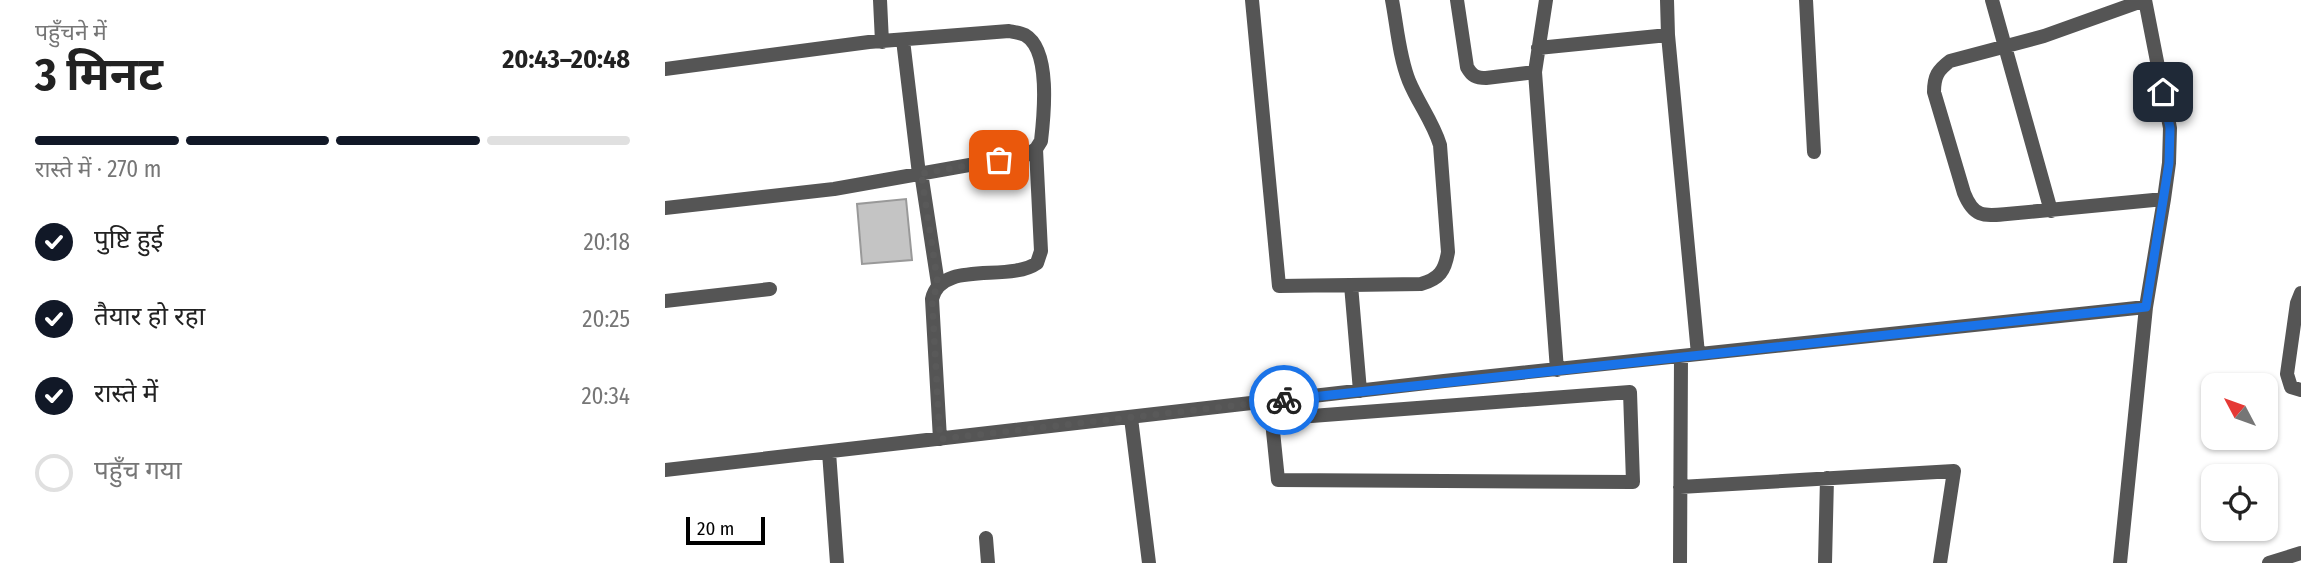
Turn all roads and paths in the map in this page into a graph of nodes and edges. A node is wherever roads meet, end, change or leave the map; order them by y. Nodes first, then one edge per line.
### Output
1 (880, 0) edge
2 (1252, 0) edge
3 (1392, 0) edge
4 (1457, 0) edge
5 (1546, 0) edge
6 (1667, 0) edge
7 (1806, 0) edge
8 (1992, 0) edge
9 (2145, 0) edge
10 (1668, 35) junction
11 (903, 40) junction
12 (882, 42) junction
13 (2005, 46) junction
14 (1538, 48) junction
15 (665, 69) edge
16 (1535, 72) junction
17 (1036, 149) junction
18 (1814, 152) dead end
19 (919, 174) junction
20 (2164, 199) junction
21 (665, 208) edge
22 (2051, 211) junction
23 (938, 285) junction
24 (1350, 285) junction
25 (770, 289) dead end
26 (2301, 293) edge
27 (665, 301) edge
28 (2146, 307) junction
29 (1698, 354) junction
30 (1681, 356) junction
31 (1557, 370) junction
32 (1444, 381) junction
33 (2301, 390) edge
34 (1360, 391) junction
35 (1271, 402) junction
36 (1446, 406) junction
37 (1131, 418) junction
38 (1272, 419) junction
39 (940, 439) junction
40 (829, 452) junction
41 (665, 470) edge
42 (1827, 478) junction
43 (1680, 487) junction
44 (986, 538) dead end
45 (2301, 553) edge
46 (837, 563) edge
47 (988, 563) edge
48 (1149, 563) edge
49 (1680, 563) edge
50 (1825, 563) edge
51 (1940, 563) edge
52 (2120, 563) edge
53 (2269, 563) edge

1 - 12 street
2 - 24 street
3 - 24 street
4 - 16 street
5 - 14 street
6 - 10 street
7 - 18 street
8 - 13 street
9 - 13 street
9 - 20 street
10 - 14 street
10 - 29 street
11 - 12 street
11 - 17 street
11 - 19 street
12 - 15 street
13 - 22 street
13 - 22 street
14 - 16 street
16 - 31 street
17 - 19 street
17 - 23 street
19 - 21 street
19 - 23 street
20 - 22 street
20 - 28 street
23 - 39 street
24 - 34 street
25 - 27 street
26 - 33 street
28 - 29 street
28 - 52 street
29 - 30 street
30 - 31 street
30 - 43 street
31 - 32 street
32 - 34 street
32 - 36 street
34 - 35 street
35 - 37 street
35 - 38 street
36 - 38 street
36 - 38 street
37 - 39 street
37 - 48 street
39 - 40 street
40 - 41 street
40 - 46 street
42 - 43 street
42 - 50 street
42 - 51 street
43 - 49 street
44 - 47 street
45 - 53 street

